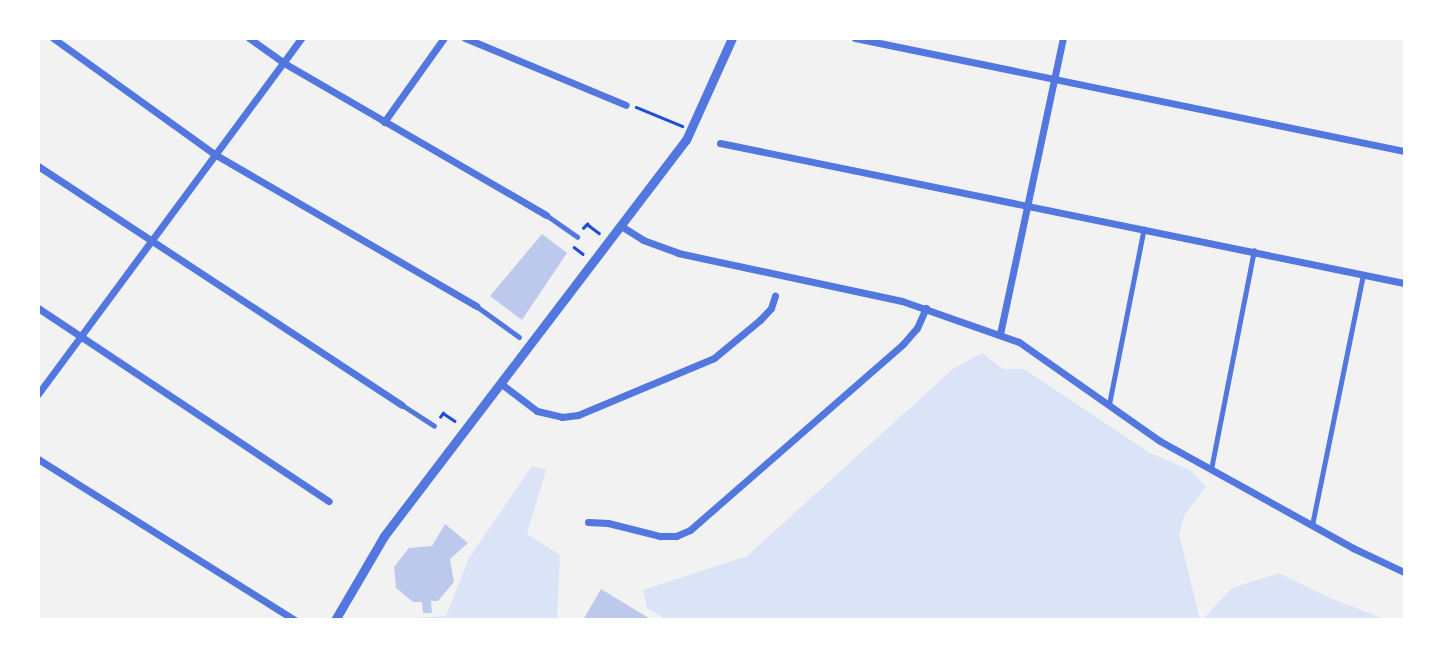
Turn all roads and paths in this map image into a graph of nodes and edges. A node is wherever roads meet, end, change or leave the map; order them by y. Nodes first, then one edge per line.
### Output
1 (53, 38) edge
2 (249, 38) edge
3 (301, 38) edge
4 (444, 38) edge
5 (465, 38) edge
6 (732, 38) edge
7 (855, 38) edge
8 (1063, 38) edge
9 (284, 63) junction
10 (1054, 81) junction
11 (626, 105) joint
12 (384, 122) junction
13 (691, 131) junction
14 (720, 143) dead end
15 (1405, 151) edge
16 (216, 155) junction
17 (38, 166) edge
18 (1025, 207) junction
19 (546, 215) joint
20 (621, 226) junction
21 (1144, 228) junction
22 (578, 237) dead end
23 (152, 243) junction
24 (1254, 250) junction
25 (1363, 274) junction
26 (1405, 283) edge
27 (775, 296) dead end
28 (476, 306) joint
29 (38, 308) edge
30 (926, 308) junction
31 (1000, 334) junction
32 (519, 337) dead end
33 (81, 339) junction
34 (500, 383) junction
35 (38, 394) edge
36 (1109, 404) junction
37 (402, 405) joint
38 (434, 426) dead end
39 (38, 459) edge
40 (1211, 470) junction
41 (330, 501) dead end
42 (588, 522) dead end
43 (1312, 525) junction
44 (1405, 572) edge
45 (295, 620) edge
46 (335, 620) edge

1 - 16 street
2 - 9 street
3 - 9 street
4 - 12 street
5 - 11 street
6 - 13 street
7 - 10 street
8 - 10 street
9 - 12 street
9 - 16 street
10 - 15 street
10 - 18 street
11 - 13 path
12 - 19 street
13 - 20 street
14 - 18 street
16 - 23 street
16 - 28 street
17 - 23 street
18 - 21 street
18 - 31 street
19 - 22 street
20 - 30 street
20 - 34 street
21 - 24 street
21 - 36 street
23 - 33 street
23 - 37 street
24 - 25 street
24 - 40 street
25 - 26 street
25 - 43 street
27 - 34 street
28 - 32 street
29 - 33 street
30 - 31 street
30 - 42 street
31 - 36 street
33 - 35 street
33 - 41 street
34 - 46 street
36 - 40 street
37 - 38 street
39 - 45 street
40 - 43 street
43 - 44 street

